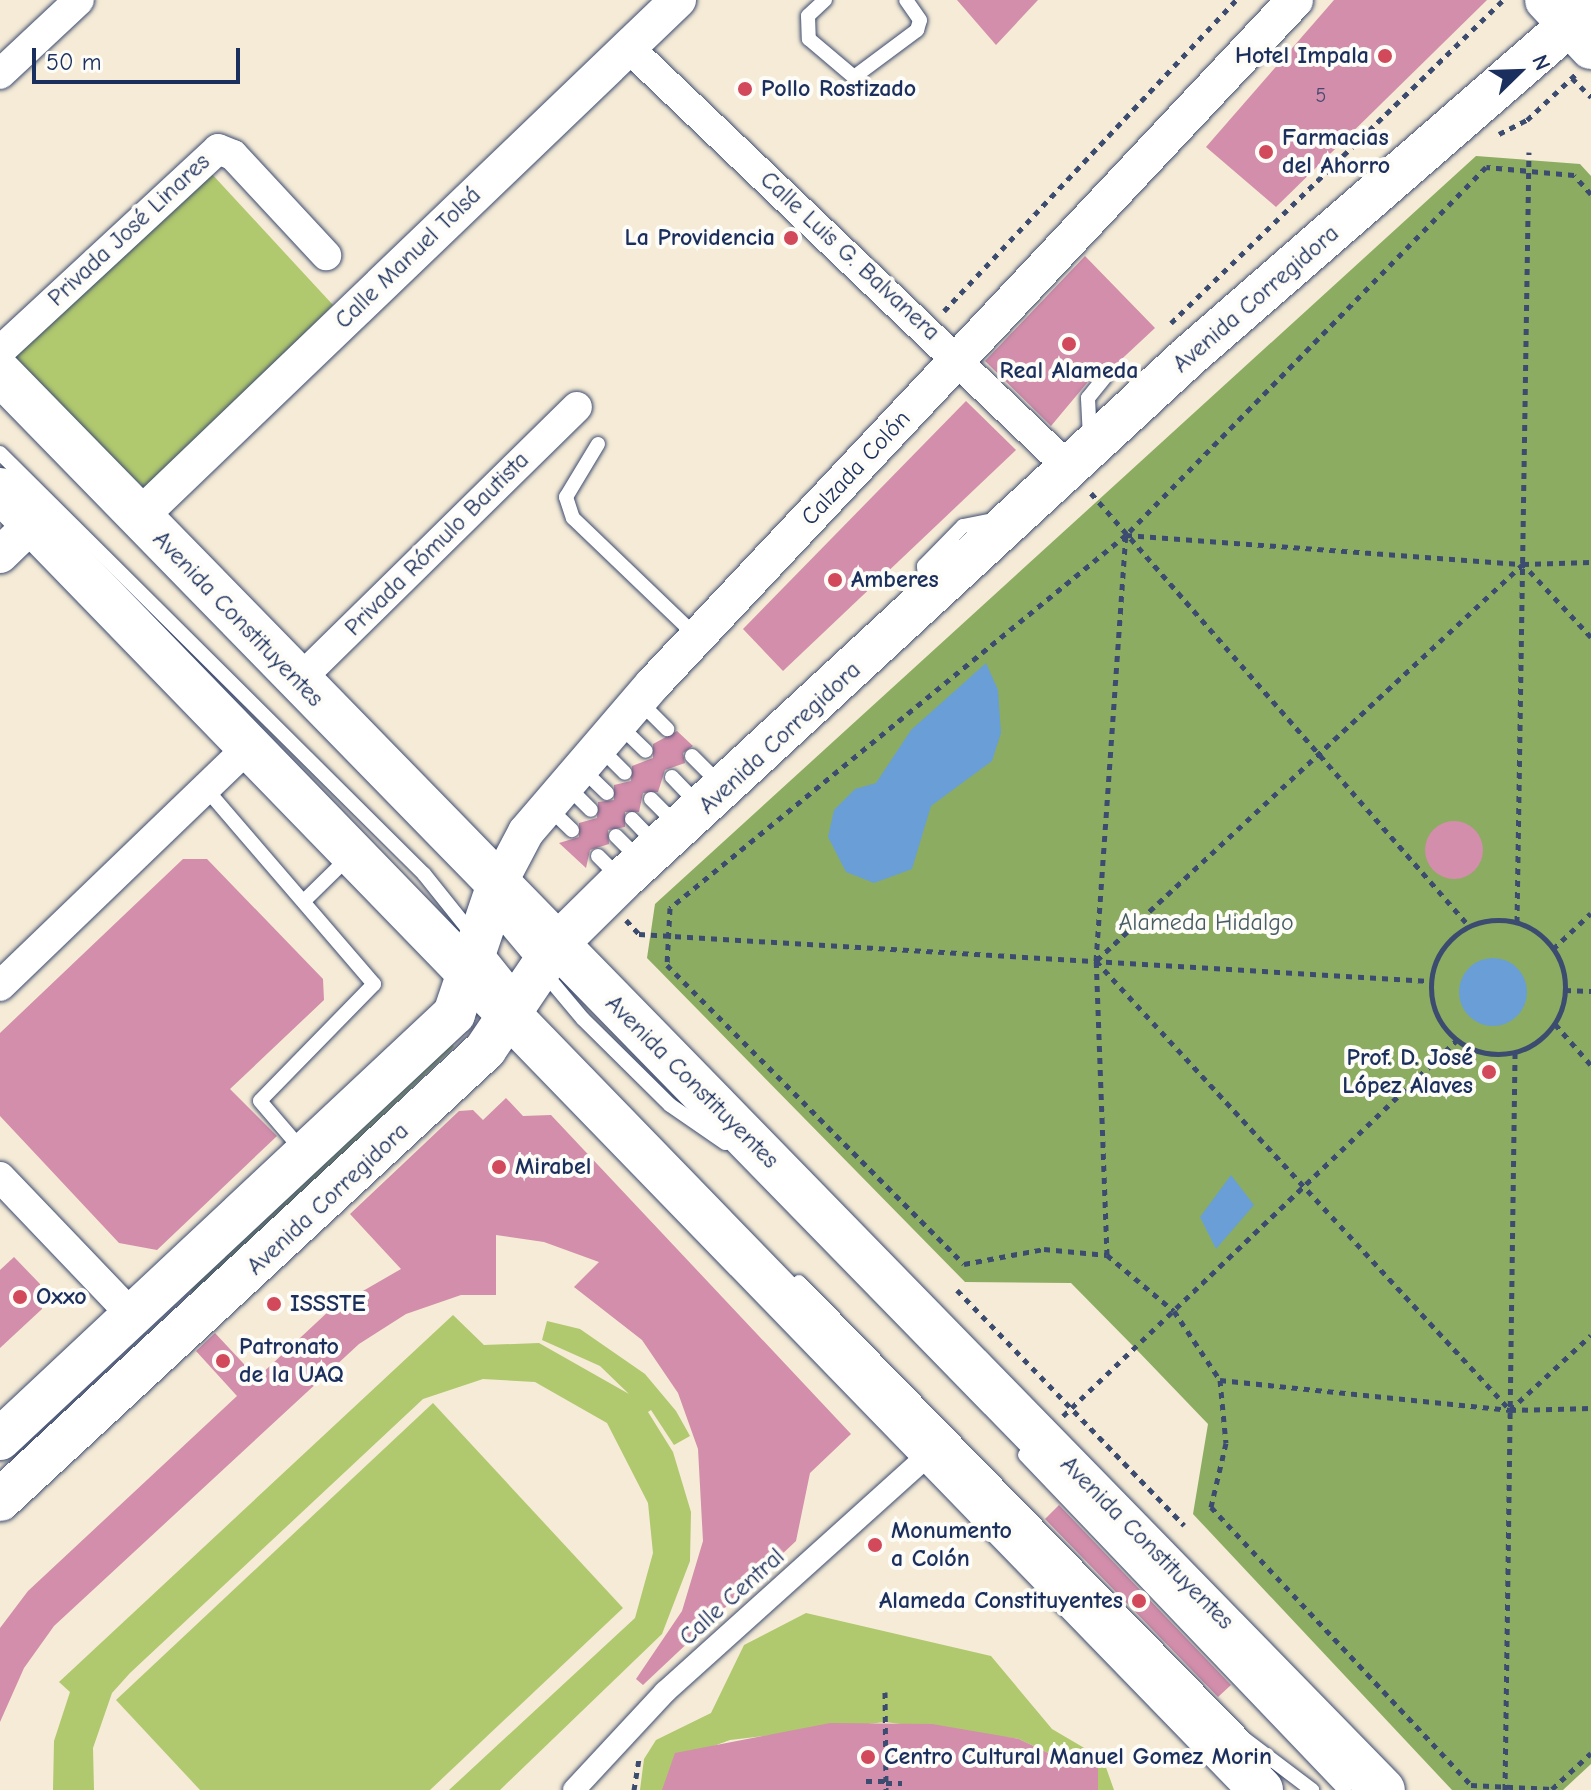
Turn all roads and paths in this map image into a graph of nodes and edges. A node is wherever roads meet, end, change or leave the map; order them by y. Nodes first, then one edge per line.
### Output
1 (79, 0) edge
2 (676, 0) edge
3 (825, 0) edge
4 (906, 0) edge
5 (1236, 0) edge
6 (1295, 0) edge
7 (1503, 0) edge
8 (1575, 37) edge
9 (628, 47) junction
10 (0, 74) edge
11 (1591, 97) edge
12 (1486, 140) dead end
13 (1529, 152) dead end
14 (1529, 171) junction
15 (1591, 194) edge
16 (326, 255) dead end
17 (928, 328) junction
18 (0, 351) edge
19 (1189, 356) junction
20 (959, 359) junction
21 (0, 373) edge
22 (1105, 377) dead end
23 (577, 407) dead end
24 (598, 444) dead end
25 (0, 453) edge
26 (1081, 457) junction
27 (0, 490) edge
28 (33, 523) junction
29 (131, 526) junction
30 (1126, 535) junction
31 (0, 555) edge
32 (1591, 562) edge
33 (1523, 564) junction
34 (211, 616) dead end
35 (697, 637) junction
36 (1591, 637) edge
37 (298, 681) junction
38 (667, 729) dead end
39 (250, 745) junction
40 (646, 751) dead end
41 (1319, 754) junction
42 (692, 756) dead end
43 (589, 771) junction
44 (625, 773) dead end
45 (672, 777) dead end
46 (207, 790) junction
47 (607, 793) dead end
48 (651, 799) dead end
49 (653, 837) junction
50 (354, 852) junction
51 (452, 863) dead end
52 (487, 895) junction
53 (305, 900) junction
54 (1591, 913) edge
55 (1517, 922) junction
56 (1469, 926) junction
57 (639, 934) dead end
58 (669, 936) junction
59 (1553, 949) junction
60 (470, 956) junction
61 (1096, 961) junction
62 (1430, 981) junction
63 (0, 986) edge
64 (533, 986) junction
65 (1565, 990) junction
66 (1591, 991) edge
67 (1555, 1024) junction
68 (1456, 1041) junction
69 (1515, 1053) junction
70 (1591, 1065) edge
71 (305, 1153) junction
72 (749, 1167) dead end
73 (0, 1177) edge
74 (1304, 1187) junction
75 (1107, 1255) junction
76 (784, 1267) dead end
77 (957, 1290) dead end
78 (1174, 1311) junction
79 (131, 1314) junction
80 (1591, 1335) edge
81 (1220, 1380) junction
82 (1591, 1408) edge
83 (1071, 1409) junction
84 (1510, 1410) junction
85 (0, 1439) edge
86 (1013, 1442) dead end
87 (933, 1451) junction
88 (0, 1500) edge
89 (1184, 1525) dead end
90 (885, 1692) dead end
91 (1591, 1753) edge
92 (866, 1781) dead end
93 (902, 1783) dead end
94 (1505, 1786) edge
95 (886, 1788) edge
96 (574, 1790) edge
97 (1261, 1790) edge
98 (1312, 1790) edge
99 (1345, 1790) edge
100 (1383, 1790) edge

1 - 10 street
2 - 9 street, Calle Manuel Tolsá
3 - 4 lane
5 - 17 path
6 - 20 street, Calzada Colón
7 - 19 path
8 - 11 path
8 - 12 path
8 - 19 main road, Avenida Corregidora
9 - 17 street, Calle Luis G. Balvanera
9 - 29 street, Calle Manuel Tolsá
13 - 14 path
14 - 15 path
14 - 30 path
14 - 33 path
16 - 18 street, Privada José Linares
17 - 20 street, Calle Luis G. Balvanera
19 - 26 main road, Avenida Corregidora
20 - 26 street, Calle Luis G. Balvanera
20 - 35 street, Calzada Colón
21 - 29 main road, Avenida Constituyentes
22 - 26 lane
23 - 37 street, Privada Rómulo Bautista
24 - 35 lane
25 - 60 lane
26 - 30 path
26 - 49 main road, Avenida Corregidora
27 - 28 main road, Avenida Constituyentes
28 - 31 street
28 - 39 main road, Avenida Constituyentes
29 - 37 main road, Avenida Constituyentes
30 - 33 path
30 - 41 path
30 - 58 path
30 - 61 path
32 - 33 path
33 - 36 path
33 - 41 path
33 - 55 path
34 - 51 lane
35 - 43 street, Calzada Colón
37 - 52 main road, Avenida Constituyentes
38 - 43 lane
39 - 46 street
39 - 50 main road, Avenida Constituyentes
40 - 43 lane
41 - 56 path
41 - 61 path
42 - 49 lane
43 - 44 lane
43 - 47 lane
43 - 52 street, Calzada Colón
45 - 49 lane
46 - 53 lane
46 - 63 street
48 - 49 lane
49 - 64 main road, Avenida Corregidora
50 - 53 lane
50 - 60 main road, Avenida Constituyentes
52 - 60 main road, Calzada Colón
52 - 64 main road, Avenida Constituyentes
53 - 71 lane
54 - 59 path
55 - 56 path
55 - 59 path
56 - 62 path
57 - 58 path
58 - 61 path
58 - 75 path
59 - 65 path
60 - 64 main road, Avenida Constituyentes
60 - 71 main road, Avenida Corregidora
61 - 62 path
61 - 74 path
61 - 75 path
62 - 68 path
64 - 72 lane
64 - 87 main road, Avenida Constituyentes
64 - 88 main road, Avenida Corregidora
64 - 100 main road, Avenida Constituyentes
65 - 66 path
65 - 67 path
67 - 69 path
67 - 70 path
68 - 69 path
68 - 74 path
69 - 84 path
71 - 79 main road, Avenida Corregidora
73 - 79 street
74 - 78 path
74 - 84 path
75 - 78 path
76 - 98 lane
77 - 83 path
78 - 81 path
78 - 83 path
79 - 85 main road, Avenida Corregidora
80 - 84 path
81 - 84 path
81 - 94 path
82 - 84 path
83 - 89 path
84 - 94 path
86 - 99 lane
87 - 96 street, Calle Central
87 - 97 main road, Avenida Constituyentes
90 - 95 path
91 - 94 path
92 - 95 path
93 - 95 path

